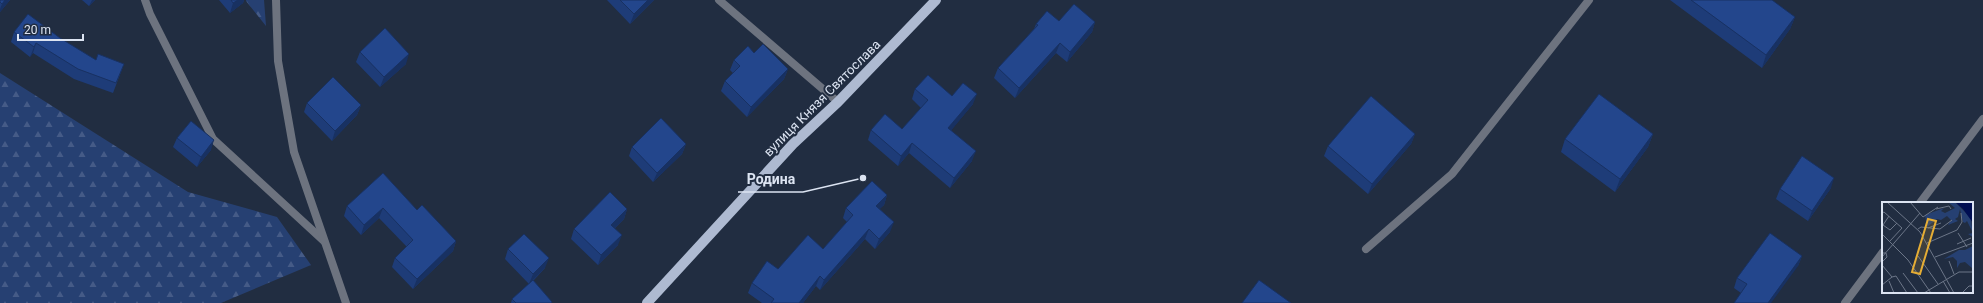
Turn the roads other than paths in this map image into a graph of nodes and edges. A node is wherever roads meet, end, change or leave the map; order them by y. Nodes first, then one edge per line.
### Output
1 (145, 0) edge
2 (276, 0) edge
3 (719, 0) edge
4 (936, 0) edge
5 (1589, 0) edge
6 (838, 102) junction
7 (1983, 119) edge
8 (1921, 202) edge
9 (324, 241) junction
10 (1366, 249) dead end
11 (1882, 253) edge
12 (346, 303) edge
13 (647, 303) edge
14 (1845, 303) edge

1 - 9 street
2 - 9 street
3 - 6 street
4 - 6 main road, вулиця Князя Святослава
5 - 10 street
6 - 13 main road, вулиця Князя Святослава
7 - 8 street
9 - 12 street
11 - 14 street

